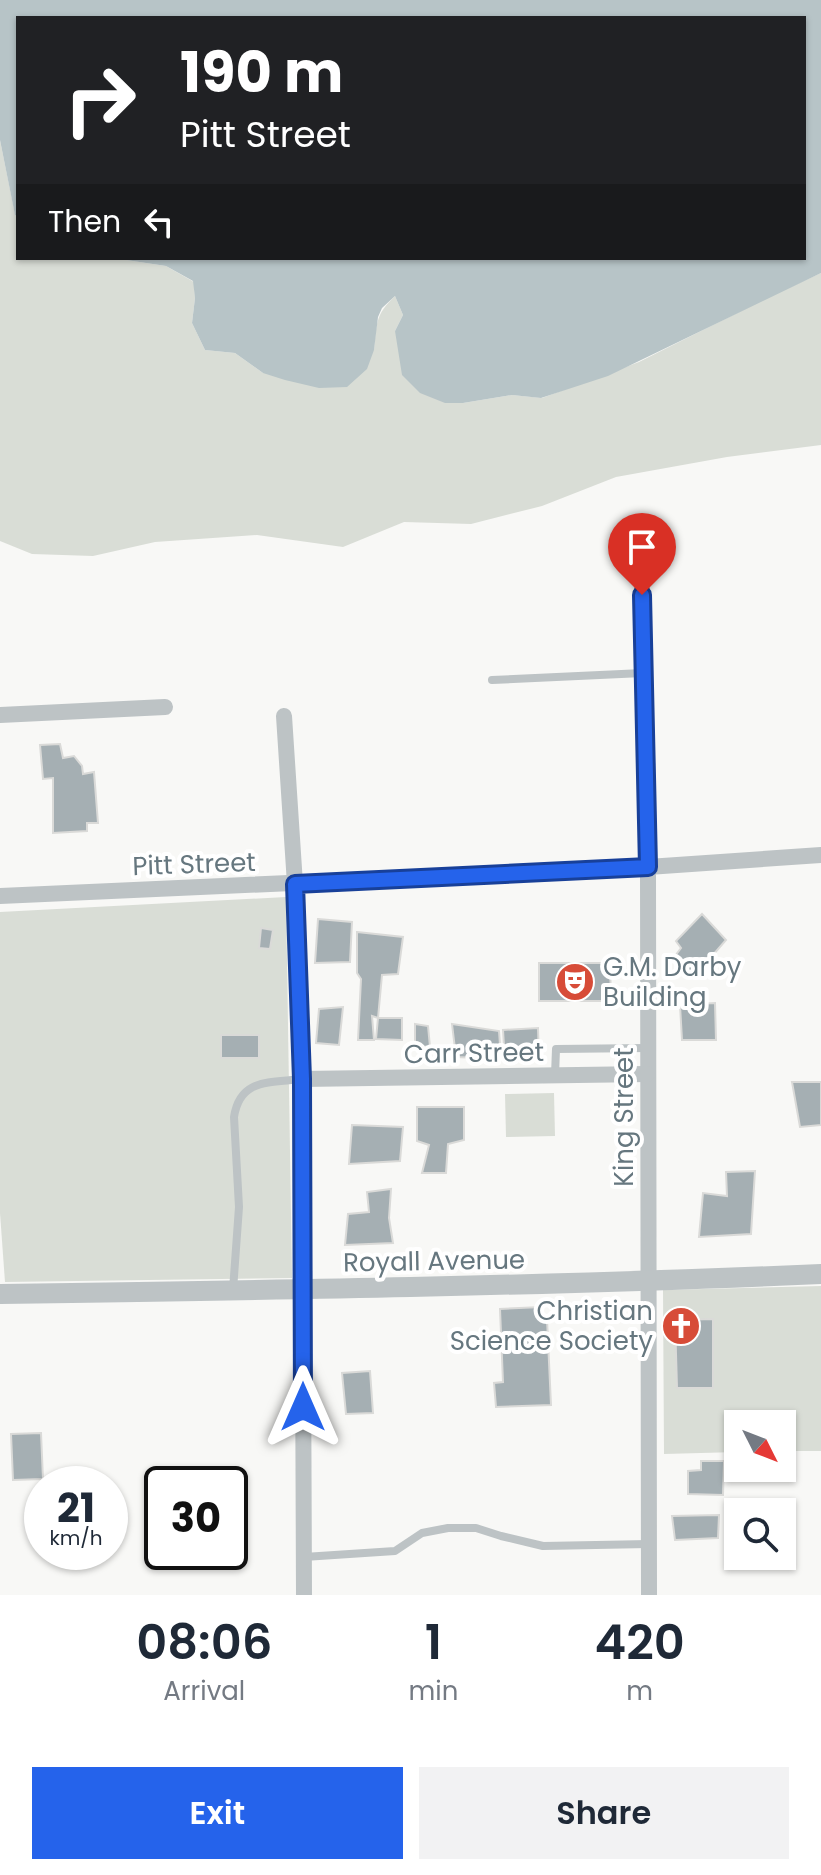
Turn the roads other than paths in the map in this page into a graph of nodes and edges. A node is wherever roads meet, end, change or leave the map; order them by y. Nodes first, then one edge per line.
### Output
1 (641, 542) dead end
2 (644, 673) junction
3 (492, 680) dead end
4 (165, 707) dead end
5 (0, 715) edge
6 (284, 716) dead end
7 (821, 855) edge
8 (648, 867) junction
9 (295, 884) junction
10 (0, 896) edge
11 (647, 1048) junction
12 (647, 1074) junction
13 (555, 1075) junction
14 (302, 1079) junction
15 (821, 1274) edge
16 (648, 1282) junction
17 (303, 1290) junction
18 (232, 1291) junction
19 (0, 1294) edge
20 (649, 1544) junction
21 (304, 1557) junction
22 (304, 1595) edge
23 (649, 1595) edge

1 - 2 street, King Street
2 - 3 lane
2 - 8 street, King Street
4 - 5 street
6 - 9 street
7 - 8 street, Pitt Street
8 - 9 street, Pitt Street
8 - 11 street, King Street
9 - 10 street, Pitt Street
9 - 14 street
11 - 12 street, King Street
11 - 13 lane
12 - 13 street, Carr Street
12 - 16 street, King Street
13 - 14 street, Carr Street
14 - 17 street
14 - 18 lane
15 - 16 street, Royall Avenue
16 - 17 street, Royall Avenue
16 - 20 street, King Street
17 - 18 street, Royall Avenue
17 - 21 street
18 - 19 street, Royall Avenue
20 - 21 lane
20 - 23 street, King Street
21 - 22 street

